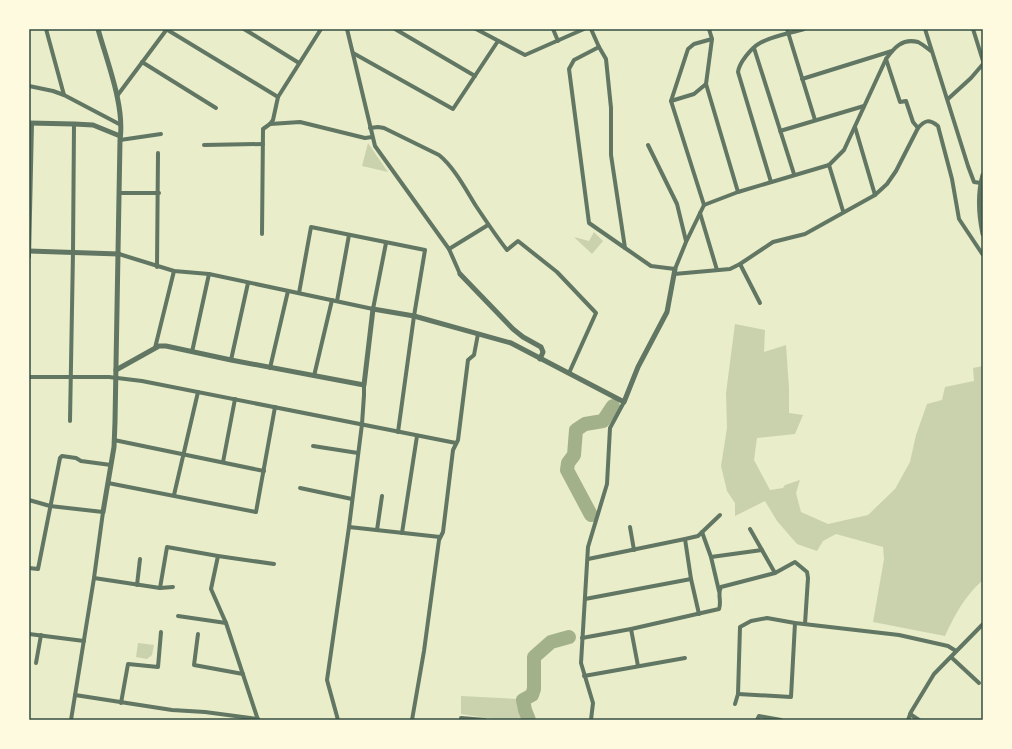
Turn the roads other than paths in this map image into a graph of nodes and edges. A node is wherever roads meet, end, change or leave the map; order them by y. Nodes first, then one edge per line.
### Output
1 (46, 29) edge
2 (98, 29) edge
3 (166, 29) edge
4 (244, 29) edge
5 (321, 29) edge
6 (347, 29) edge
7 (395, 29) edge
8 (476, 29) edge
9 (553, 29) edge
10 (584, 29) edge
11 (591, 29) edge
12 (709, 29) edge
13 (804, 29) edge
14 (925, 29) edge
15 (973, 29) edge
16 (788, 31) edge
17 (712, 39) junction
18 (558, 40) junction
19 (498, 41) junction
20 (599, 47) junction
21 (754, 48) junction
22 (892, 50) junction
23 (932, 51) junction
24 (353, 53) junction
25 (886, 59) junction
26 (142, 62) junction
27 (299, 63) junction
28 (983, 63) edge
29 (475, 76) junction
30 (802, 79) junction
31 (706, 84) junction
32 (29, 86) edge
33 (64, 95) junction
34 (117, 96) junction
35 (278, 97) junction
36 (948, 99) junction
37 (671, 101) junction
38 (864, 106) junction
39 (216, 108) dead end
40 (815, 120) junction
41 (30, 123) edge
42 (74, 124) junction
43 (270, 124) junction
44 (121, 125) junction
45 (370, 128) junction
46 (855, 128) junction
47 (918, 128) junction
48 (780, 131) junction
49 (160, 134) dead end
50 (372, 137) junction
51 (120, 138) junction
52 (263, 144) junction
53 (204, 145) dead end
54 (648, 145) dead end
55 (158, 152) dead end
56 (829, 165) junction
57 (794, 174) junction
58 (983, 175) edge
59 (771, 182) junction
60 (981, 183) junction
61 (738, 192) junction
62 (119, 193) junction
63 (159, 193) junction
64 (875, 195) junction
65 (982, 199) edge
66 (704, 205) junction
67 (843, 212) junction
68 (700, 213) junction
69 (488, 225) junction
70 (262, 234) dead end
71 (983, 234) edge
72 (349, 235) junction
73 (686, 242) junction
74 (386, 243) junction
75 (625, 248) junction
76 (449, 249) junction
77 (29, 251) edge
78 (73, 252) junction
79 (119, 254) junction
80 (983, 254) edge
81 (29, 257) edge
82 (740, 264) junction
83 (158, 266) junction
84 (717, 270) junction
85 (174, 271) junction
86 (674, 272) junction
87 (209, 274) junction
88 (460, 274) joint
89 (248, 283) junction
90 (288, 291) junction
91 (299, 293) junction
92 (332, 300) junction
93 (338, 301) junction
94 (760, 303) dead end
95 (373, 309) junction
96 (414, 316) junction
97 (478, 334) junction
98 (155, 348) junction
99 (192, 352) junction
100 (540, 359) junction
101 (231, 360) junction
102 (270, 368) junction
103 (116, 370) junction
104 (569, 373) junction
105 (314, 376) junction
106 (29, 377) edge
107 (71, 378) junction
108 (116, 378) junction
109 (364, 385) junction
110 (198, 392) junction
111 (235, 399) junction
112 (624, 402) junction
113 (275, 407) junction
114 (70, 421) dead end
115 (362, 424) junction
116 (398, 432) junction
117 (417, 436) junction
118 (114, 440) junction
119 (456, 443) junction
120 (313, 446) dead end
121 (358, 453) junction
122 (183, 454) junction
123 (223, 462) junction
124 (111, 465) junction
125 (264, 471) junction
126 (108, 483) junction
127 (300, 488) dead end
128 (174, 495) junction
129 (382, 496) dead end
130 (352, 499) junction
131 (29, 500) edge
132 (50, 506) junction
133 (103, 512) junction
134 (720, 515) dead end
135 (349, 527) junction
136 (630, 527) dead end
137 (750, 529) dead end
138 (377, 530) junction
139 (702, 532) junction
140 (402, 533) junction
141 (440, 537) junction
142 (685, 540) junction
143 (634, 550) junction
144 (762, 550) junction
145 (218, 556) junction
146 (711, 557) junction
147 (140, 559) dead end
148 (588, 559) junction
149 (274, 564) dead end
150 (29, 568) edge
151 (775, 573) junction
152 (94, 578) junction
153 (691, 579) junction
154 (137, 585) junction
155 (173, 587) dead end
156 (160, 588) junction
157 (719, 591) junction
158 (585, 599) junction
159 (699, 614) junction
160 (178, 616) dead end
161 (226, 623) junction
162 (795, 623) junction
163 (805, 624) junction
164 (983, 624) edge
165 (631, 629) junction
166 (161, 632) dead end
167 (29, 634) edge
168 (198, 634) dead end
169 (42, 635) junction
170 (582, 638) junction
171 (84, 641) junction
172 (956, 651) junction
173 (951, 656) junction
174 (685, 658) dead end
175 (36, 662) dead end
176 (638, 666) junction
177 (243, 674) junction
178 (584, 676) junction
179 (979, 683) dead end
180 (738, 694) junction
181 (75, 696) junction
182 (121, 703) junction
183 (736, 704) dead end
184 (910, 714) junction
185 (244, 719) edge
186 (71, 720) edge
187 (258, 720) edge
188 (338, 720) edge
189 (412, 720) edge
190 (461, 720) edge
191 (485, 720) edge
192 (591, 720) edge
193 (757, 720) edge
194 (781, 720) edge
195 (908, 720) edge
196 (919, 720) edge

1 - 33 street
2 - 34 street
3 - 26 street
3 - 35 street
4 - 27 street
5 - 27 street
6 - 24 street
7 - 29 street
8 - 19 street
9 - 18 street
10 - 18 street
11 - 20 street
12 - 17 street
13 - 16 street
14 - 23 street
15 - 28 street
16 - 21 street
16 - 30 street
17 - 31 street
17 - 37 street
18 - 19 street
19 - 29 street
20 - 75 street
20 - 75 street
21 - 48 street
21 - 59 street
22 - 23 street
22 - 25 street
22 - 30 street
23 - 36 street
24 - 29 street
24 - 45 street
25 - 38 street
25 - 47 street
26 - 34 street
26 - 39 street
27 - 35 street
28 - 36 street
30 - 40 street
31 - 37 street
31 - 61 street
32 - 33 street
33 - 44 street
34 - 44 street
35 - 43 street
36 - 60 street
37 - 66 street
38 - 40 street
38 - 46 street
40 - 48 street
41 - 42 street
41 - 77 street
42 - 51 street
42 - 78 street
43 - 50 street
43 - 52 street
44 - 51 street
45 - 50 street
45 - 69 street
46 - 56 street
46 - 64 street
47 - 64 street
47 - 80 street
48 - 57 street
49 - 51 street
50 - 76 street
51 - 62 street
52 - 53 street
52 - 70 street
54 - 73 street
55 - 63 street
56 - 57 street
56 - 67 street
57 - 59 street
58 - 60 street
59 - 61 street
60 - 65 street
61 - 66 street
62 - 63 street
62 - 79 street
63 - 83 street
64 - 67 street
65 - 71 street
66 - 68 street
67 - 82 street
68 - 73 street
68 - 84 street
69 - 76 street
69 - 104 street
72 - 74 street
72 - 91 street
72 - 93 street
73 - 86 street
74 - 95 street
74 - 96 street
75 - 86 street
76 - 88 street
77 - 78 street
77 - 81 street
78 - 79 street
78 - 107 street
79 - 83 street
79 - 103 street
82 - 84 street
82 - 94 street
83 - 85 street
84 - 86 street
85 - 87 street
85 - 98 street
86 - 112 street
87 - 89 street
87 - 99 street
88 - 100 street
89 - 90 street
89 - 101 street
90 - 91 street
90 - 102 street
91 - 92 street
92 - 93 street
92 - 105 street
93 - 95 street
95 - 96 street
95 - 109 street
96 - 97 street
96 - 116 street
97 - 100 street
97 - 119 street
98 - 99 street
98 - 103 street
99 - 101 street
100 - 104 street
101 - 102 street
102 - 105 street
103 - 108 street
104 - 112 street
105 - 109 street
106 - 107 street
107 - 108 street
107 - 114 street
108 - 110 street
108 - 118 street
109 - 115 street
110 - 111 street
110 - 122 street
111 - 113 street
111 - 123 street
112 - 148 street
113 - 115 street
113 - 125 street
115 - 116 street
115 - 121 street
116 - 117 street
117 - 119 street
117 - 140 street
118 - 122 street
118 - 124 street
119 - 141 street
120 - 121 street
121 - 130 street
122 - 123 street
122 - 128 street
123 - 125 street
124 - 126 street
124 - 132 street
125 - 128 street
126 - 128 street
126 - 133 street
127 - 130 street
129 - 138 street
130 - 135 street
131 - 132 street
132 - 133 street
132 - 150 street
133 - 152 street
134 - 139 street
135 - 138 street
135 - 188 street
136 - 143 street
137 - 144 street
138 - 140 street
139 - 142 street
139 - 146 street
140 - 141 street
141 - 189 street
142 - 143 street
142 - 153 street
143 - 148 street
144 - 146 street
144 - 151 street
145 - 149 street
145 - 156 street
145 - 161 street
146 - 157 street
147 - 154 street
148 - 158 street
151 - 157 street
151 - 163 street
152 - 154 street
152 - 171 street
153 - 158 street
153 - 159 street
154 - 156 street
155 - 156 street
157 - 159 street
158 - 170 street
159 - 165 street
160 - 161 street
161 - 177 street
162 - 163 street
162 - 180 street
162 - 180 street
163 - 172 street
164 - 172 street
165 - 170 street
165 - 176 street
166 - 182 street
167 - 169 street
168 - 177 street
169 - 171 street
169 - 175 street
170 - 178 street
171 - 181 street
172 - 173 street
173 - 179 street
173 - 184 street
174 - 176 street
176 - 178 street
177 - 187 street
178 - 192 street
180 - 183 street
181 - 182 street
181 - 186 street
182 - 185 street
184 - 195 street
184 - 196 street
185 - 187 street
190 - 191 street
193 - 194 street

